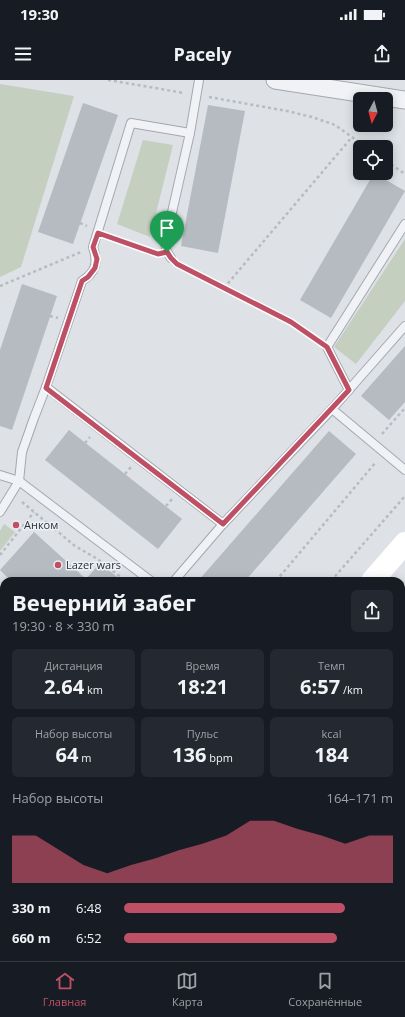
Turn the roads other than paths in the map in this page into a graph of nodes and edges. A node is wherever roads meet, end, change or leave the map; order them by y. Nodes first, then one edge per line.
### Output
1 (199, 80) edge
2 (274, 80) edge
3 (405, 100) edge
4 (190, 133) junction
5 (405, 224) edge
6 (169, 255) road end
7 (405, 326) edge
8 (46, 388) junction
9 (349, 390) junction
10 (332, 409) junction
11 (405, 470) edge
12 (0, 475) edge
13 (18, 480) junction
14 (0, 512) edge
15 (223, 524) junction
16 (405, 543) edge
17 (146, 577) edge
18 (177, 577) edge
19 (375, 577) edge

1 - 4 lane
2 - 3 street
4 - 6 lane
4 - 8 lane
5 - 9 lane
7 - 9 lane
8 - 13 lane
8 - 15 lane
9 - 10 lane
10 - 11 lane
10 - 15 lane
12 - 13 lane
13 - 14 lane
13 - 17 lane
15 - 18 lane
16 - 19 main road

